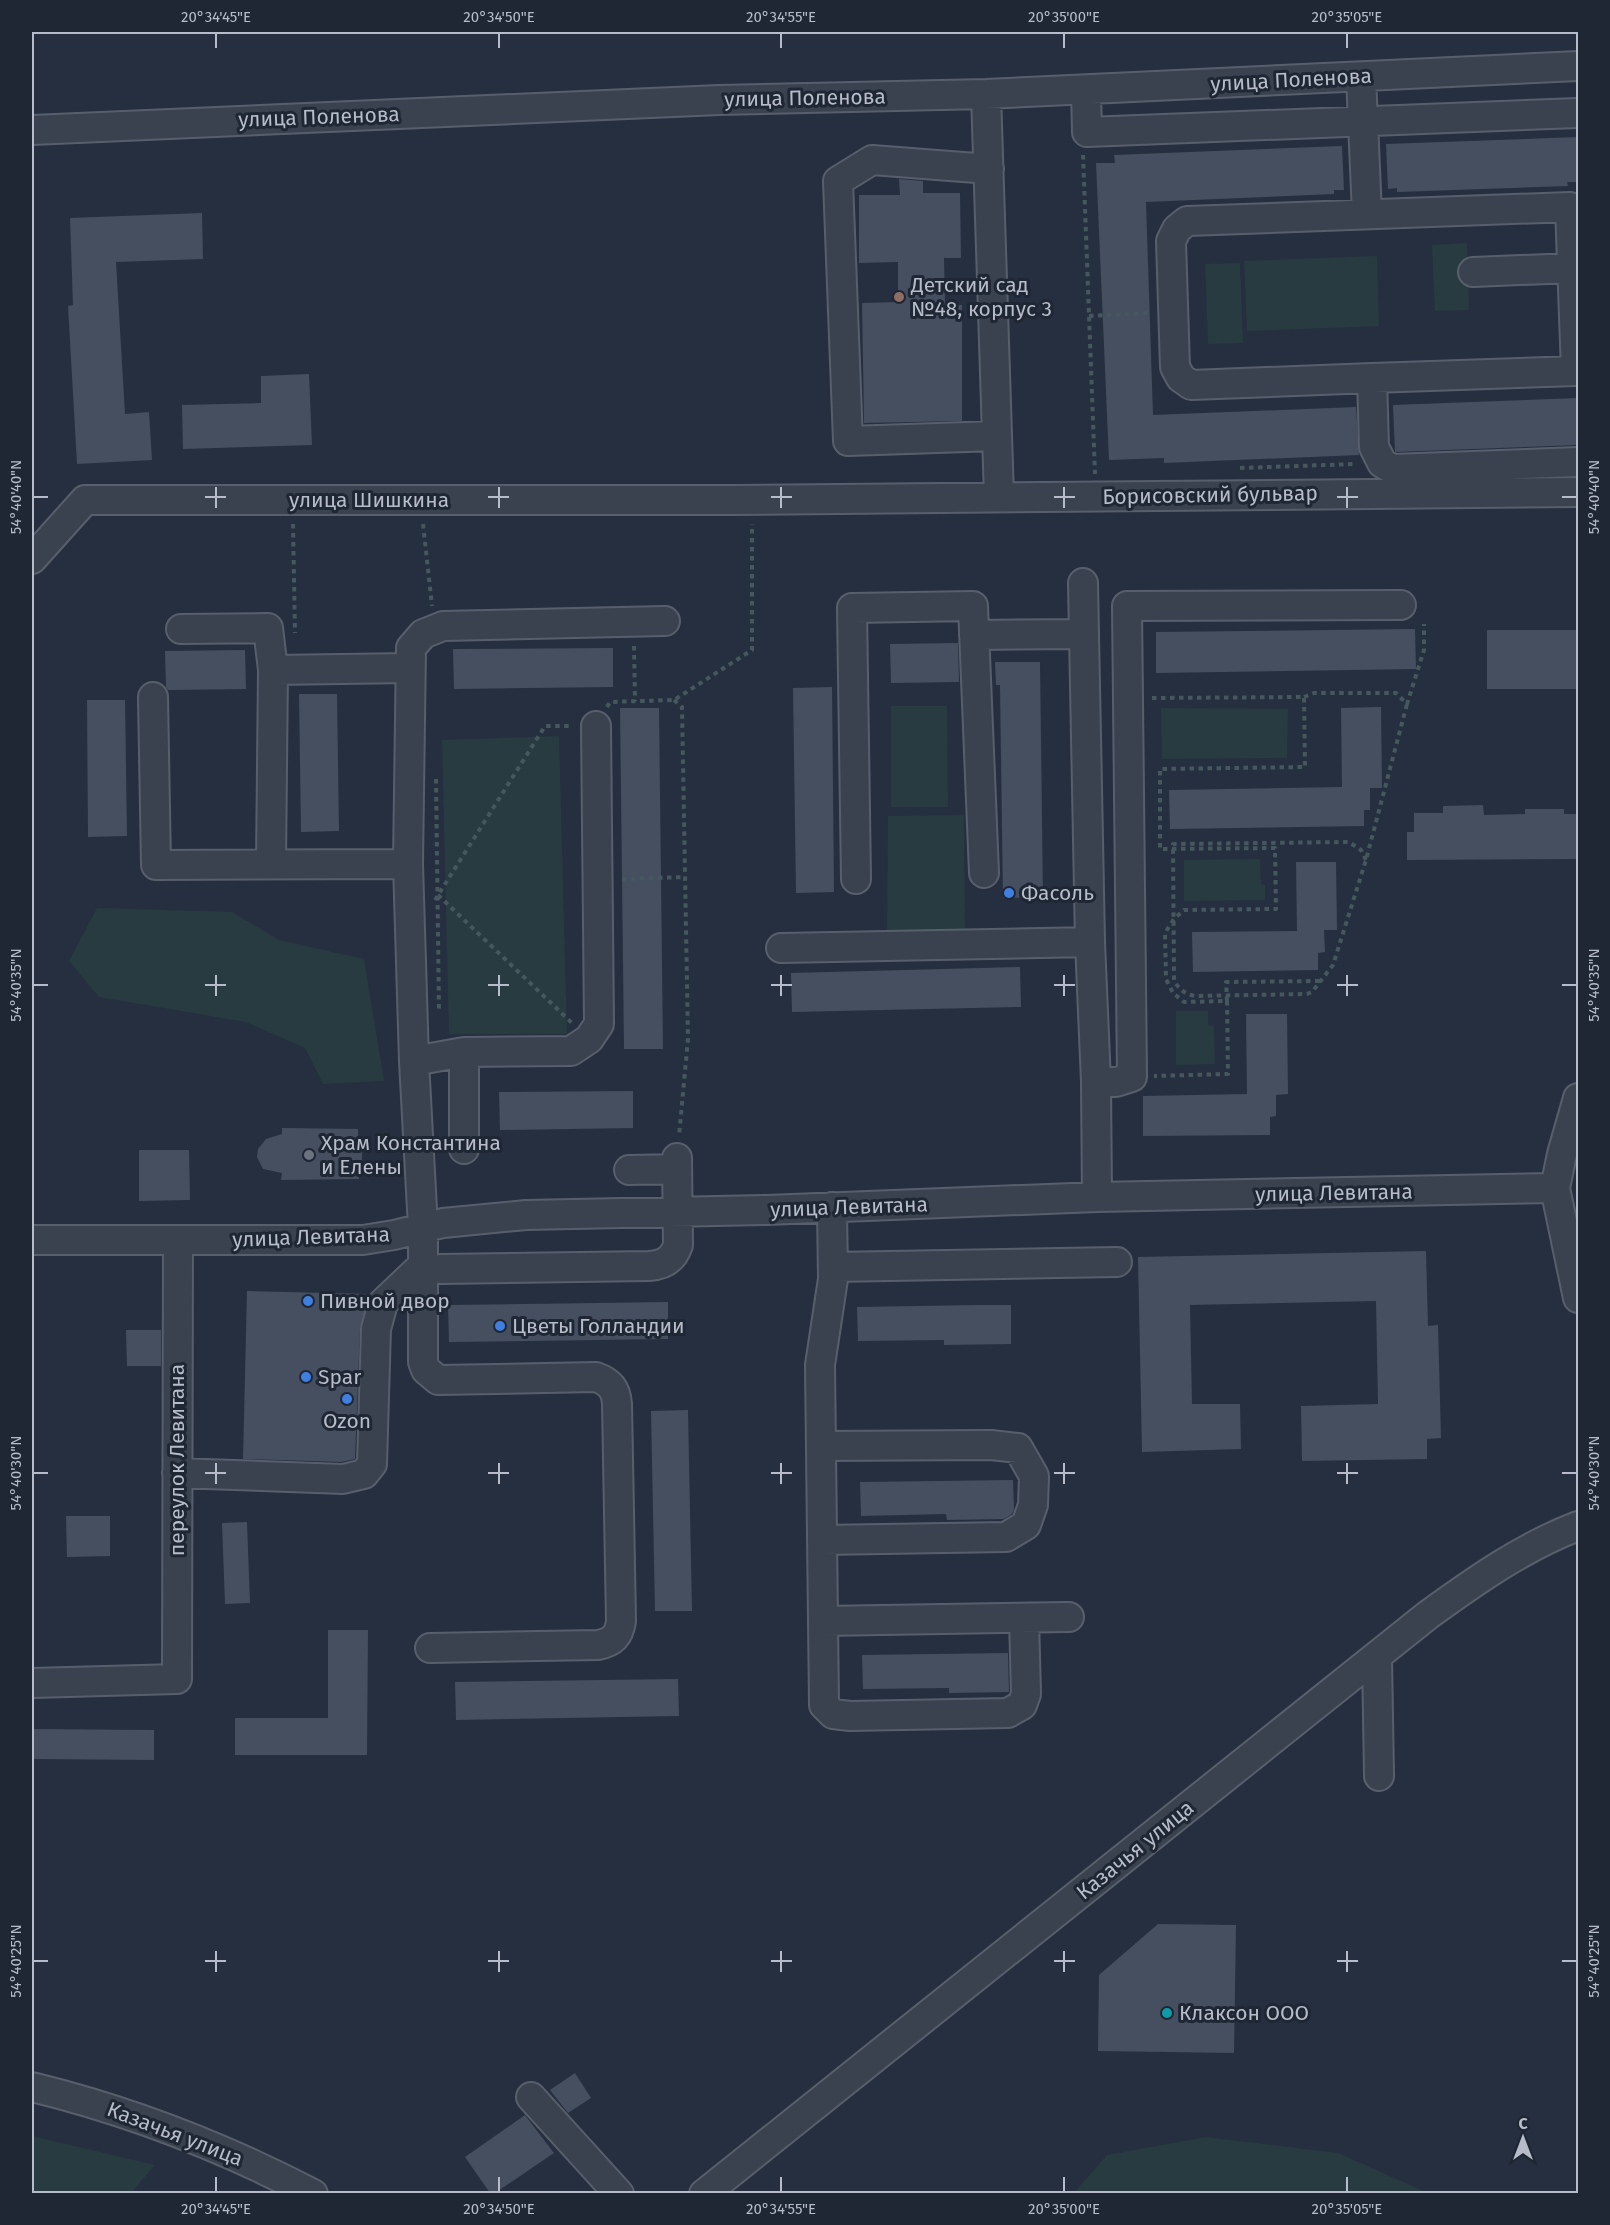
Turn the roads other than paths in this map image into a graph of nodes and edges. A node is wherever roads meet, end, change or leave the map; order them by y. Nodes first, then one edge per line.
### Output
1 (1578, 66) edge
2 (1361, 76) junction
3 (1086, 90) junction
4 (986, 94) junction
5 (1578, 113) edge
6 (1363, 121) junction
7 (32, 130) edge
8 (989, 169) junction
9 (1367, 214) junction
10 (1572, 268) junction
11 (1473, 272) dead end
12 (1372, 378) junction
13 (997, 436) junction
14 (1578, 462) edge
15 (1578, 492) edge
16 (999, 497) junction
17 (743, 500) joint
18 (32, 559) edge
19 (1083, 583) dead end
20 (1401, 605) dead end
21 (665, 621) dead end
22 (181, 629) dead end
23 (1084, 634) junction
24 (974, 635) junction
25 (410, 668) junction
26 (273, 670) junction
27 (153, 697) dead end
28 (596, 726) road end
29 (271, 864) junction
30 (408, 864) junction
31 (984, 873) dead end
32 (856, 879) dead end
33 (1090, 942) junction
34 (781, 948) dead end
35 (464, 1052) junction
36 (414, 1062) junction
37 (1096, 1082) junction
38 (1578, 1098) edge
39 (464, 1149) dead end
40 (629, 1170) dead end
41 (1556, 1188) junction
42 (1097, 1197) junction
43 (832, 1207) junction
44 (677, 1212) junction
45 (423, 1228) junction
46 (32, 1240) edge
47 (178, 1241) junction
48 (1117, 1263) dead end
49 (432, 1267) junction
50 (833, 1267) junction
51 (1578, 1298) edge
52 (821, 1446) junction
53 (177, 1473) junction
54 (1578, 1526) edge
55 (822, 1540) junction
56 (1070, 1617) dead end
57 (1024, 1618) junction
58 (824, 1621) junction
59 (430, 1648) dead end
60 (1377, 1657) junction
61 (32, 1683) edge
62 (1379, 1776) dead end
63 (32, 2087) edge
64 (531, 2097) dead end
65 (313, 2193) edge
66 (619, 2193) edge
67 (704, 2193) edge

1 - 2 street, улица Поленова
2 - 3 street, улица Поленова
2 - 6 street
3 - 4 street, улица Поленова
3 - 6 street
4 - 7 street, улица Поленова
4 - 8 street
5 - 6 street
6 - 9 street
8 - 13 street
8 - 13 street
9 - 10 street
9 - 12 street
10 - 11 street
10 - 12 street
12 - 14 street
13 - 16 street
15 - 16 street, Борисовский бульвар
16 - 17 street, Борисовский бульвар
17 - 18 street, улица Шишкина
19 - 23 street
20 - 37 street
21 - 25 street
22 - 26 street
23 - 24 street
23 - 33 street
24 - 31 street
24 - 32 street
25 - 26 street
25 - 30 street
26 - 29 street
27 - 29 street
28 - 35 street
29 - 30 street
30 - 36 street
33 - 34 street
33 - 37 street
35 - 36 street
35 - 39 street
36 - 45 street
37 - 42 street
38 - 41 street
40 - 44 street
41 - 42 street, улица Левитана
41 - 51 street
42 - 43 street, улица Левитана
43 - 44 street, улица Левитана
43 - 50 street
44 - 45 street, улица Левитана
44 - 49 street
45 - 47 street, улица Левитана
45 - 49 street
46 - 47 street, улица Левитана
47 - 53 street, переулок Левитана
48 - 50 street
49 - 53 street
49 - 59 street
50 - 52 street
52 - 55 street
52 - 55 street
53 - 61 street, переулок Левитана
54 - 60 street, Казачья улица
55 - 58 street
56 - 57 street
57 - 58 street
57 - 58 street
60 - 62 street
60 - 67 street, Казачья улица
63 - 65 street, Казачья улица
64 - 66 street

